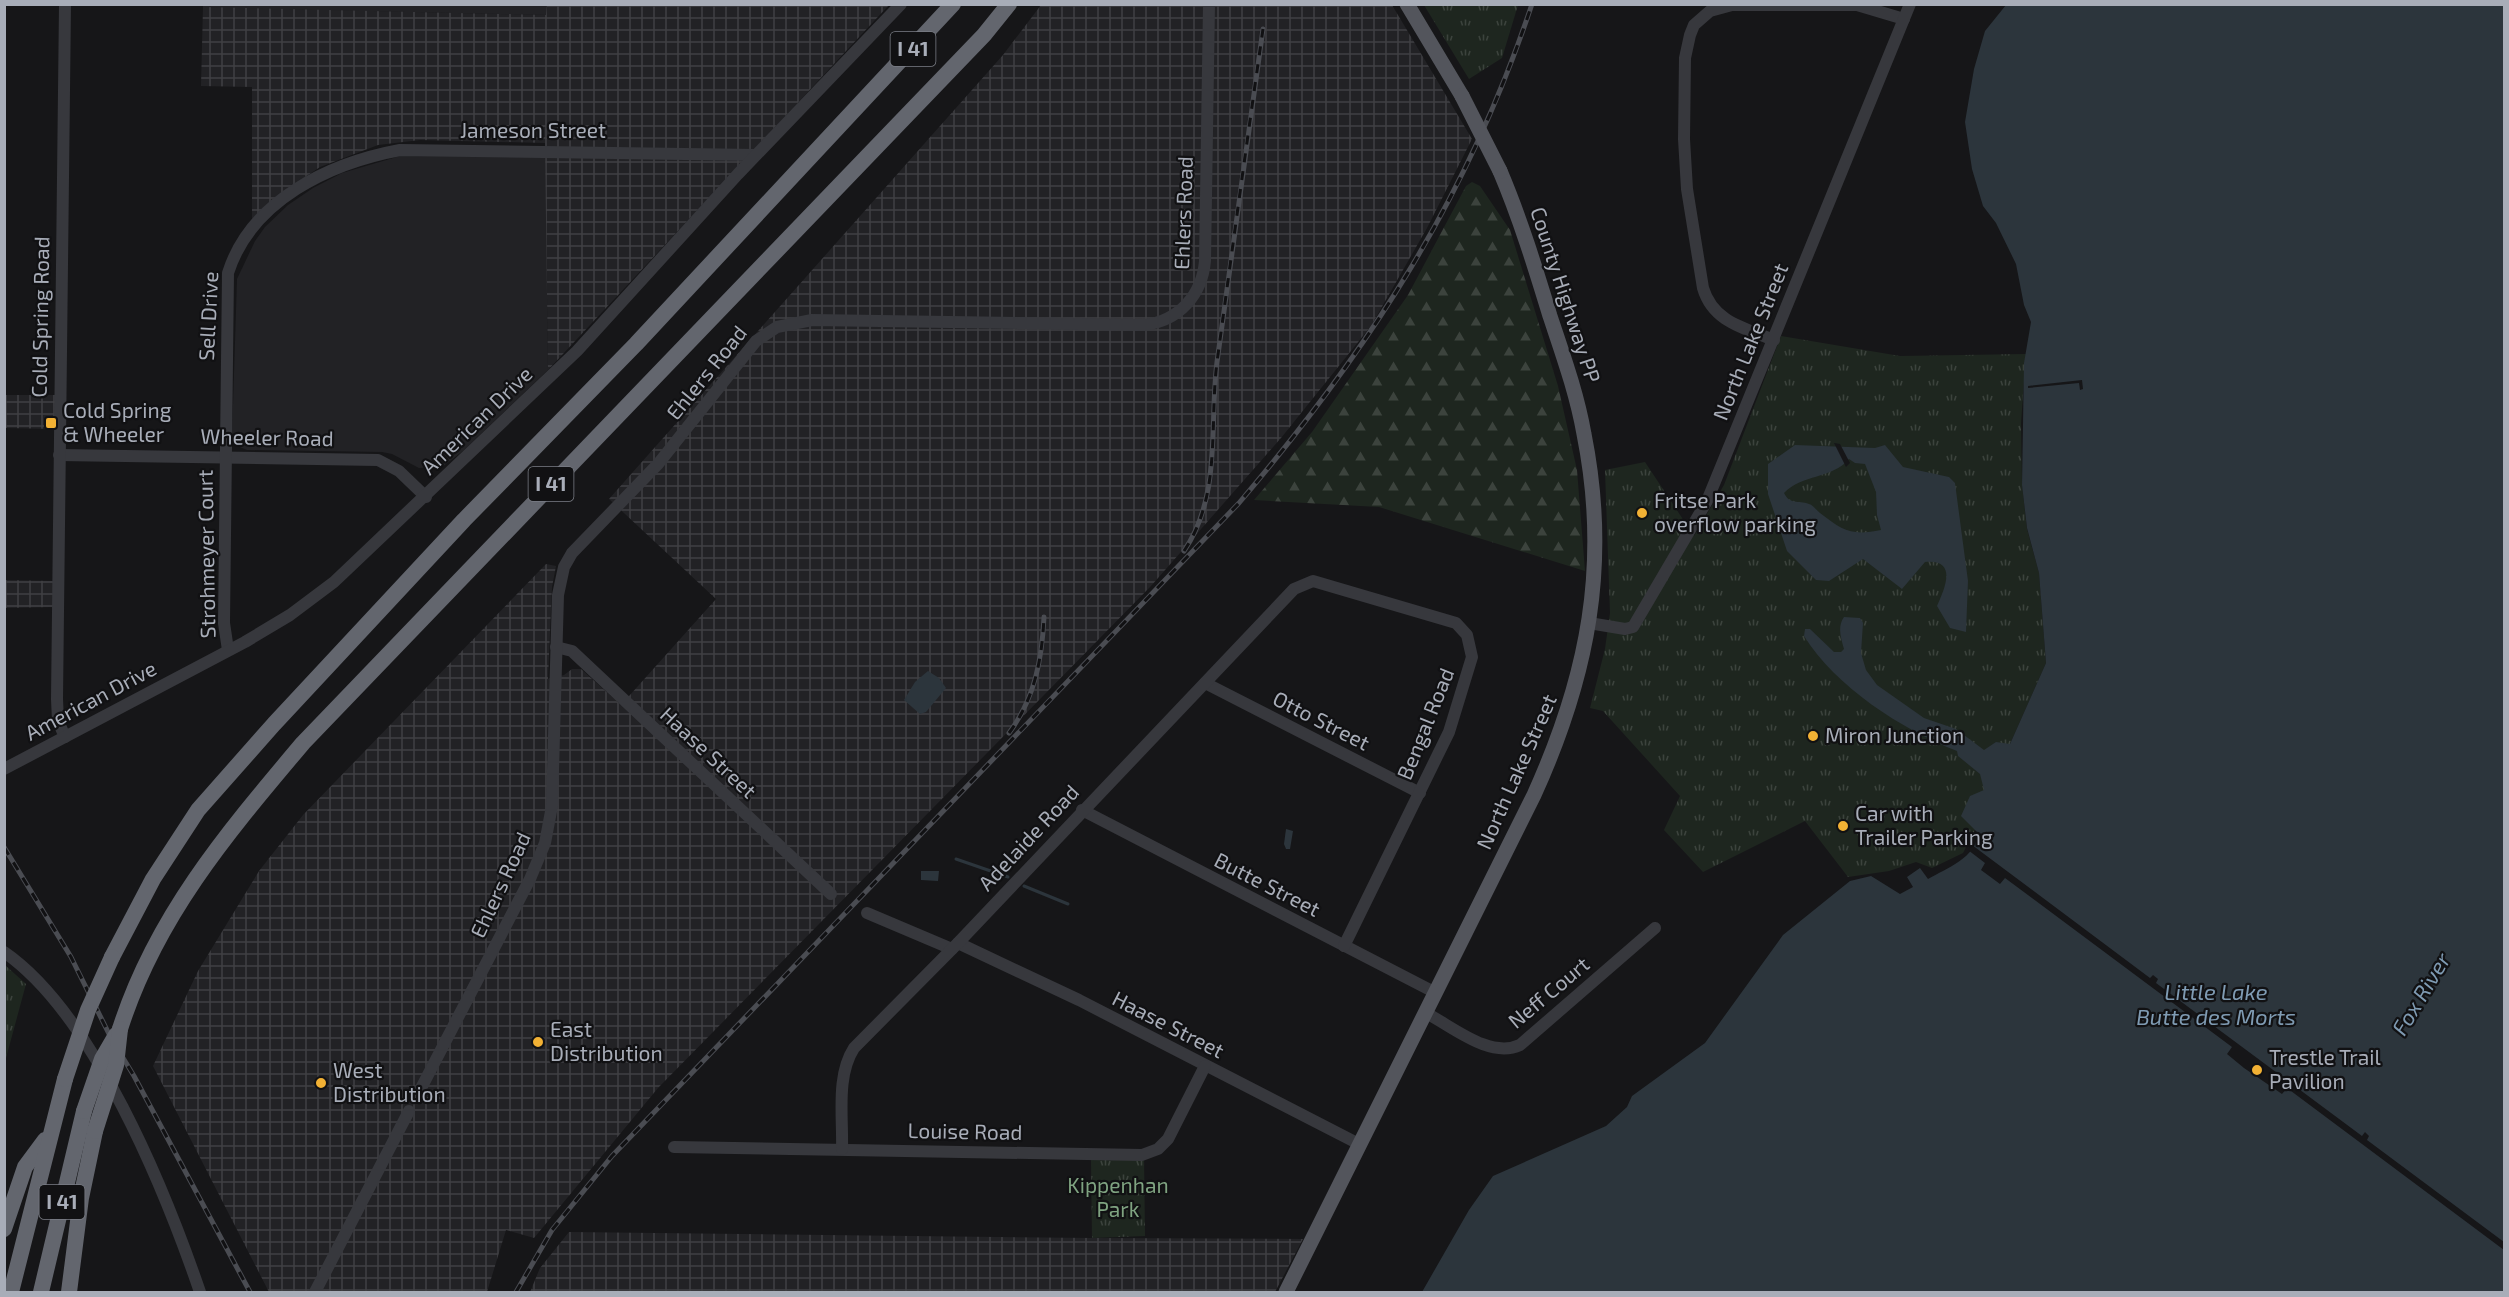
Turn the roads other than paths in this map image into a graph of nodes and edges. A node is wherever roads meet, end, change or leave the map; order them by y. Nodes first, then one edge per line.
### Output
1 (65, 4) edge
2 (901, 4) edge
3 (953, 4) edge
4 (1009, 4) edge
5 (1209, 4) edge
6 (1407, 4) edge
7 (1910, 4) edge
8 (1904, 19) junction
9 (756, 155) junction
10 (315, 178) joint
11 (1774, 340) junction
12 (59, 455) junction
13 (225, 457) junction
14 (426, 497) junction
15 (1307, 582) joint
16 (1589, 623) junction
17 (556, 647) junction
18 (228, 650) junction
19 (1205, 683) junction
20 (64, 737) junction
21 (4, 769) edge
22 (1420, 793) junction
23 (1082, 810) junction
24 (831, 894) dead end
25 (867, 913) dead end
26 (1655, 927) dead end
27 (955, 946) junction
28 (1344, 946) junction
29 (4, 952) edge
30 (1436, 993) junction
31 (1426, 1013) junction
32 (120, 1029) junction
33 (1205, 1066) junction
34 (417, 1096) dead end
35 (409, 1111) dead end
36 (49, 1135) junction
37 (1359, 1144) junction
38 (674, 1147) dead end
39 (842, 1149) junction
40 (4, 1228) edge
41 (11, 1293) edge
42 (41, 1293) edge
43 (69, 1293) edge
44 (200, 1293) edge
45 (315, 1293) edge
46 (1286, 1293) edge

1 - 12 street, Cold Spring Road
2 - 9 street, American Drive
3 - 36 highway, I 41, bridge
4 - 32 highway, I 41
5 - 17 street, Ehlers Road
6 - 16 main road, County Highway PP, bridge
7 - 8 street, North Lake Street
8 - 11 street, North Lake Street
8 - 11 street
9 - 10 street, Jameson Street
9 - 14 street, American Drive
10 - 13 street, Sell Drive
11 - 16 street, North Lake Street
12 - 13 street, Wheeler Road
12 - 20 street, Cold Spring Road
13 - 14 street, Wheeler Road
13 - 18 street, Strohmeyer Court
14 - 18 street, American Drive
15 - 19 street, Adelaide Road
15 - 22 street, Bengal Road
16 - 30 main road, North Lake Street
17 - 24 street, Haase Street
17 - 34 street, Ehlers Road
18 - 20 street, American Drive
19 - 22 street, Otto Street
19 - 23 street, Adelaide Road
20 - 21 street, American Drive
22 - 28 street, Bengal Road
23 - 27 street, Adelaide Road
23 - 28 street, Butte Street
25 - 27 street, Haase Street
26 - 31 street, Neff Court
27 - 33 street, Haase Street
27 - 39 street, Adelaide Road
28 - 30 street, Butte Street
29 - 44 street
30 - 31 main road, North Lake Street
31 - 37 main road, North Lake Street
32 - 42 highway, I 41, bridge
32 - 43 highway, bridge
33 - 37 street, Haase Street
33 - 39 street, Louise Road
35 - 45 street
36 - 40 highway
36 - 41 highway, I 41
37 - 46 main road, North Lake Street
38 - 39 street, Louise Road

